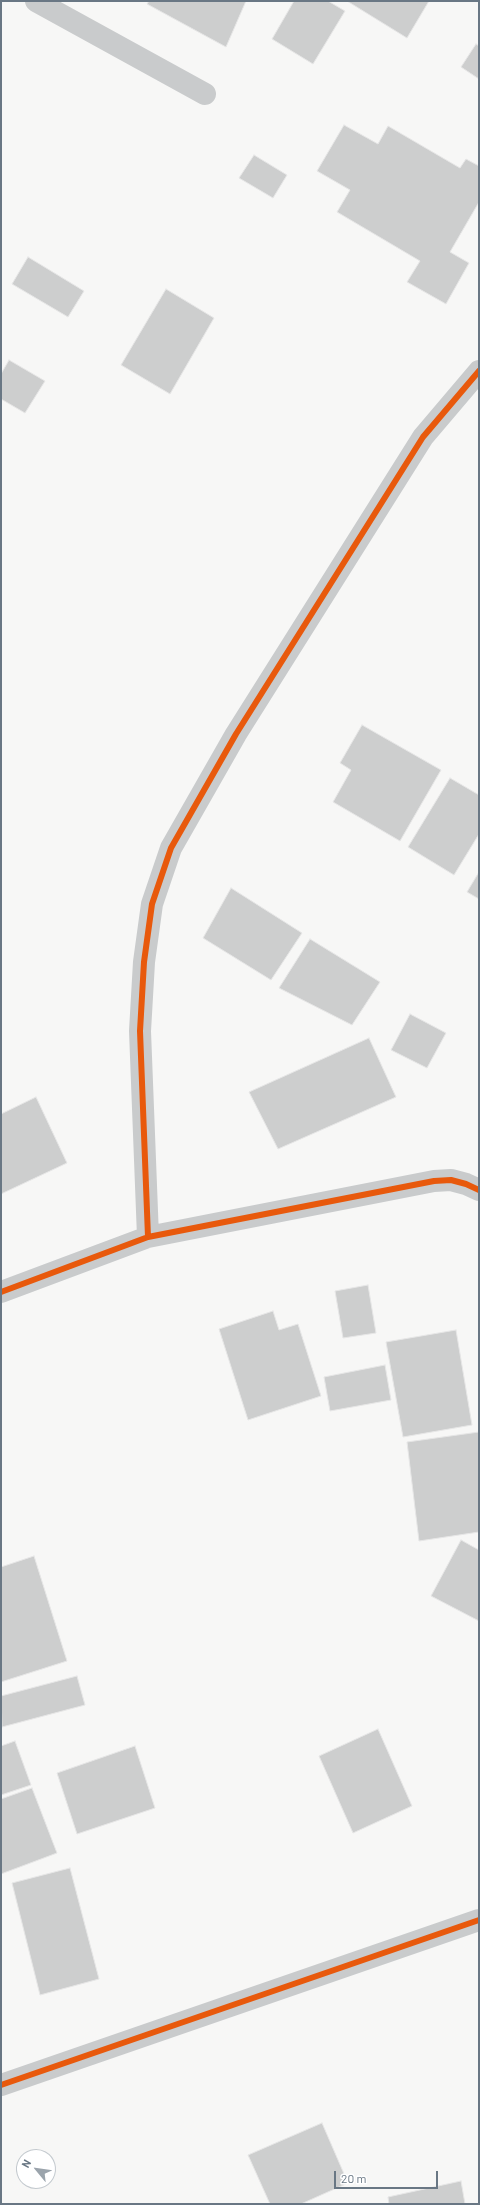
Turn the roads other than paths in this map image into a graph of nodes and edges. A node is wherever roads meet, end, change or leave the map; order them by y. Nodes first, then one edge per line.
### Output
1 (36, 1) edge
2 (205, 94) dead end
3 (479, 371) edge
4 (479, 1190) edge
5 (148, 1237) junction
6 (1, 1292) edge
7 (479, 1920) edge
8 (1, 2085) edge

1 - 2 street
3 - 5 street
4 - 5 street
5 - 6 street
7 - 8 street

